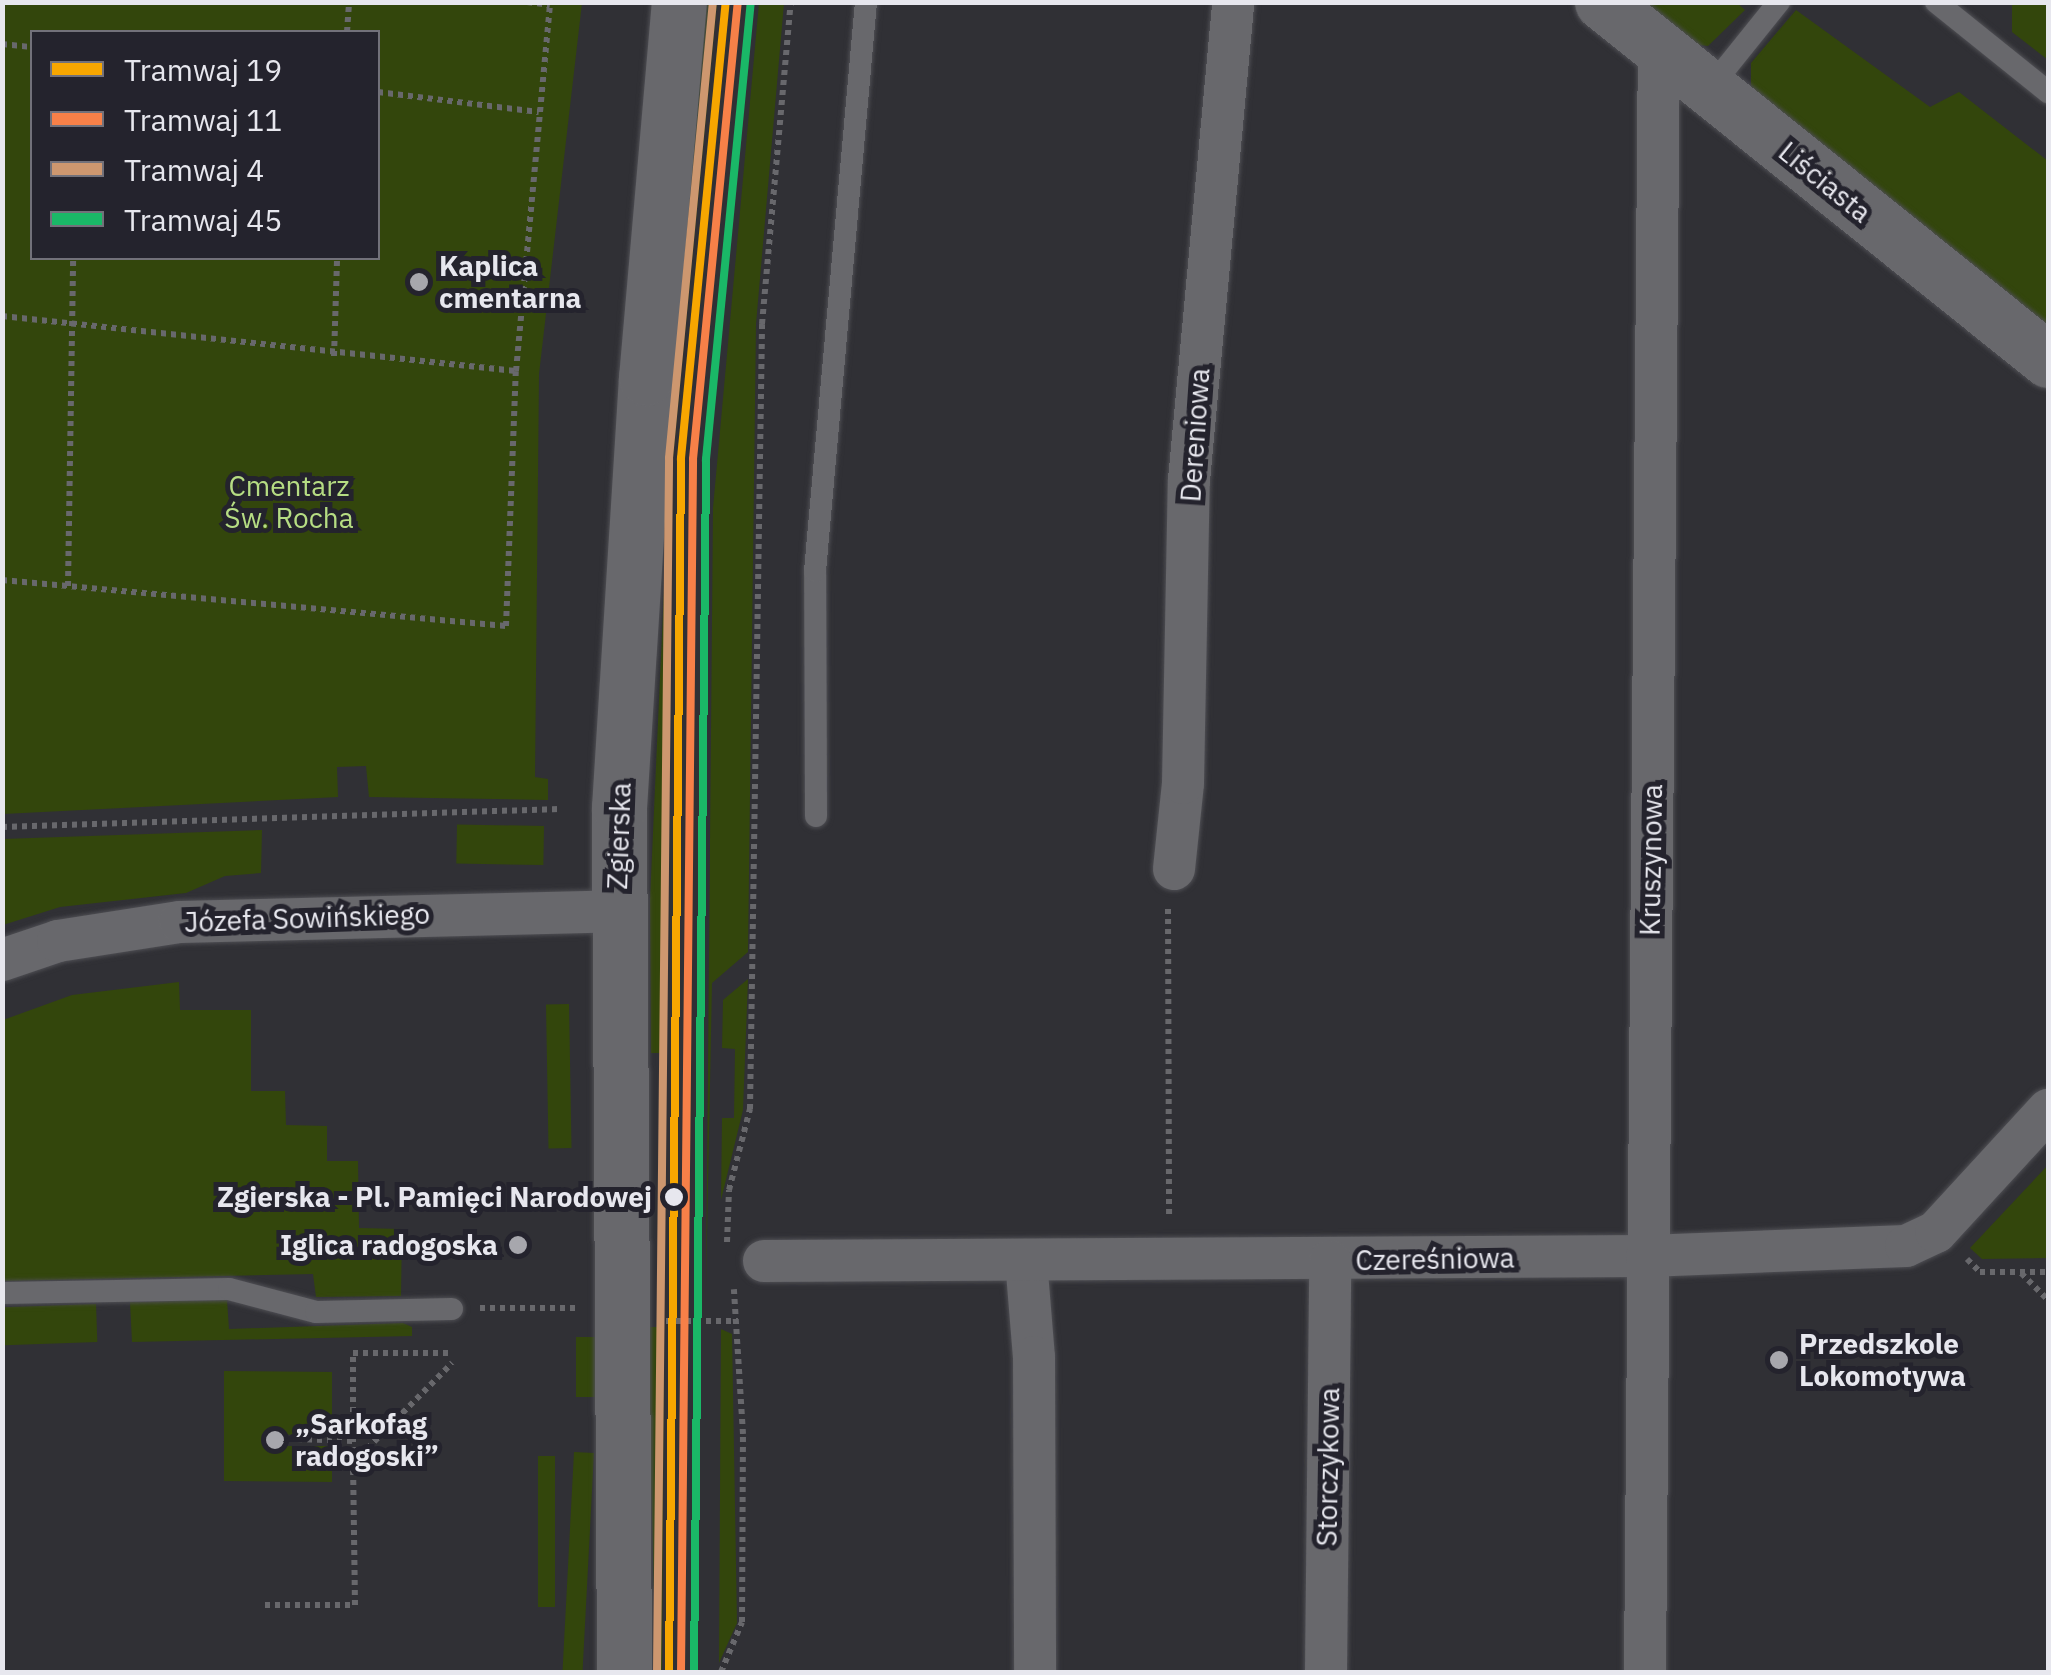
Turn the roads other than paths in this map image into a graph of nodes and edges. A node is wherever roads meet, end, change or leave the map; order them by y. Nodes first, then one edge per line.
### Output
1 (679, 2) edge
2 (866, 2) edge
3 (1232, 2) edge
4 (1602, 2) edge
5 (1779, 2) edge
6 (1936, 2) edge
7 (1660, 48) junction
8 (1709, 89) junction
9 (2048, 92) edge
10 (2048, 360) edge
11 (816, 816) dead end
12 (1174, 869) road end
13 (616, 911) junction
14 (2, 960) edge
15 (2048, 1110) edge
16 (1646, 1256) junction
17 (1026, 1260) junction
18 (1330, 1260) junction
19 (741, 1264) road end
20 (2, 1293) edge
21 (452, 1308) road end
22 (624, 1672) edge
23 (1034, 1672) edge
24 (1326, 1672) edge
25 (1645, 1672) edge

1 - 13 main road, Zgierska
2 - 11 lane
3 - 12 street, Dereniowa
4 - 7 main road, Liściasta
5 - 8 lane
6 - 9 lane
7 - 8 main road, Liściasta
7 - 16 street, Kruszynowa
8 - 10 main road, Liściasta
13 - 14 street, Józefa Sowińskiego
13 - 22 main road, Zgierska
15 - 16 street, Czereśniowa
16 - 18 street, Czereśniowa
16 - 25 street, Kruszynowa
17 - 18 street, Czereśniowa
17 - 19 street, Czereśniowa
17 - 23 street
18 - 24 street, Storczykowa
20 - 21 lane

